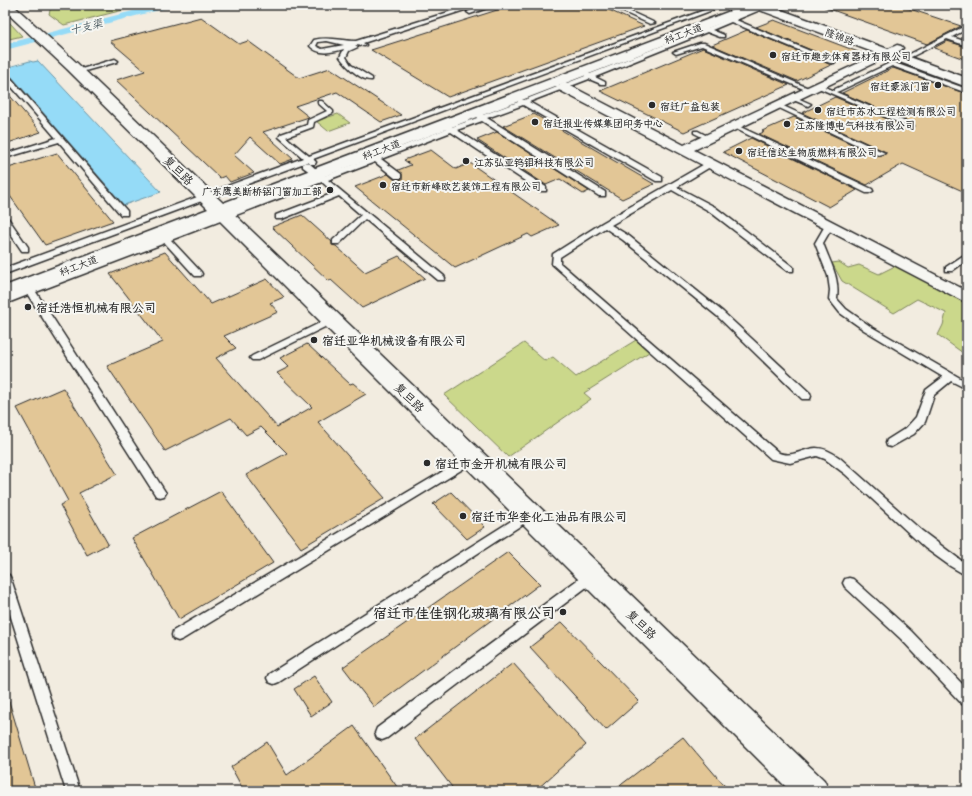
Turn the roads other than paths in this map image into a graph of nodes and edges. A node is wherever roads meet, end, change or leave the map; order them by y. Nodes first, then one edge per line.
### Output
1 (23, 5) edge
2 (477, 5) edge
3 (493, 5) edge
4 (611, 5) edge
5 (723, 5) edge
6 (735, 5) edge
7 (780, 5) edge
8 (761, 6) edge
9 (7, 8) edge
10 (731, 20) junction
11 (652, 23) dead end
12 (967, 27) edge
13 (704, 28) junction
14 (722, 36) dead end
15 (947, 37) junction
16 (667, 43) junction
17 (361, 44) junction
18 (967, 44) edge
19 (334, 50) junction
20 (346, 50) junction
21 (683, 50) junction
22 (676, 52) dead end
23 (900, 54) junction
24 (631, 60) junction
25 (115, 61) dead end
26 (832, 62) dead end
27 (641, 65) dead end
28 (851, 70) junction
29 (78, 71) junction
30 (585, 74) junction
31 (865, 76) junction
32 (7, 77) dead end
33 (370, 79) dead end
34 (961, 80) edge
35 (603, 83) dead end
36 (563, 87) junction
37 (814, 88) junction
38 (837, 90) dead end
39 (967, 91) edge
40 (793, 98) junction
41 (520, 100) junction
42 (320, 102) dead end
43 (808, 104) dead end
44 (777, 105) junction
45 (478, 116) junction
46 (734, 126) junction
47 (910, 126) dead end
48 (448, 127) junction
49 (696, 132) dead end
50 (708, 138) junction
51 (60, 139) junction
52 (684, 150) junction
53 (881, 153) dead end
54 (5, 156) edge
55 (372, 156) junction
56 (711, 164) junction
57 (317, 170) junction
58 (398, 176) dead end
59 (658, 180) dead end
60 (672, 187) junction
61 (543, 189) dead end
62 (869, 191) dead end
63 (340, 193) junction
64 (602, 194) dead end
65 (216, 206) junction
66 (124, 213) dead end
67 (365, 215) junction
68 (279, 217) dead end
69 (5, 220) edge
70 (605, 225) junction
71 (829, 226) junction
72 (164, 237) junction
73 (336, 242) dead end
74 (25, 249) dead end
75 (967, 256) edge
76 (790, 269) dead end
77 (949, 269) dead end
78 (5, 271) edge
79 (198, 274) dead end
80 (441, 278) dead end
81 (5, 279) edge
82 (28, 288) junction
83 (5, 293) edge
84 (967, 298) edge
85 (5, 301) edge
86 (332, 320) junction
87 (255, 358) dead end
88 (950, 376) junction
89 (967, 386) edge
90 (806, 396) dead end
91 (891, 443) dead end
92 (472, 458) junction
93 (160, 493) dead end
94 (530, 514) junction
95 (967, 571) edge
96 (592, 575) junction
97 (5, 579) edge
98 (849, 583) dead end
99 (178, 635) dead end
100 (274, 678) dead end
101 (967, 699) edge
102 (382, 733) dead end
103 (73, 791) edge
104 (813, 791) edge

1 - 9 street
2 - 17 lane
3 - 17 lane
4 - 11 lane
5 - 57 lane
6 - 57 street, 科工大道
7 - 23 street, 隆锦路
8 - 10 lane
8 - 13 street, 科工大道
8 - 23 street, 隆锦路
9 - 29 street, 复旦路
10 - 13 lane
10 - 26 lane
12 - 15 lane
13 - 14 lane
13 - 16 street, 科工大道
15 - 18 lane
15 - 23 lane
16 - 21 lane
16 - 24 lane
16 - 30 street, 科工大道
17 - 19 lane
17 - 19 lane
17 - 20 lane
19 - 20 lane
20 - 33 lane
21 - 22 lane
21 - 37 lane
23 - 28 street
23 - 34 street, 隆锦路
24 - 27 lane
24 - 30 lane
25 - 29 lane
28 - 31 lane
28 - 37 street
29 - 65 street, 复旦路
30 - 35 lane
30 - 36 lane
30 - 41 street, 科工大道
31 - 34 lane
31 - 38 lane
32 - 51 lane
34 - 39 lane
36 - 41 lane
36 - 52 street
37 - 40 street
37 - 47 lane
40 - 43 lane
40 - 44 street
41 - 45 street, 科工大道
41 - 59 lane
42 - 57 lane
44 - 46 street
44 - 53 lane
45 - 48 street, 科工大道
45 - 64 lane
46 - 50 street
46 - 62 lane
48 - 55 street, 科工大道
48 - 61 lane
49 - 50 lane
50 - 52 street
51 - 54 lane
51 - 66 lane
52 - 56 street
55 - 57 street, 科工大道
55 - 58 lane
56 - 60 lane
56 - 71 street
57 - 63 lane
57 - 65 street, 科工大道
60 - 70 lane
60 - 76 lane
63 - 67 lane
63 - 68 lane
65 - 72 street, 科工大道
65 - 78 lane
65 - 81 street, 科工大道
65 - 86 street, 复旦路
67 - 73 lane
67 - 80 lane
69 - 74 lane
70 - 90 lane
70 - 95 lane
71 - 84 street
71 - 88 lane
72 - 79 lane
72 - 82 street, 科工大道
75 - 77 lane
82 - 83 street, 科工大道
82 - 85 lane
82 - 93 lane
86 - 87 lane
86 - 92 street, 复旦路
88 - 89 lane
88 - 91 lane
92 - 94 street, 复旦路
92 - 99 lane
94 - 96 street, 复旦路
94 - 100 lane
96 - 102 lane
96 - 104 street, 复旦路
97 - 103 lane
98 - 101 lane

